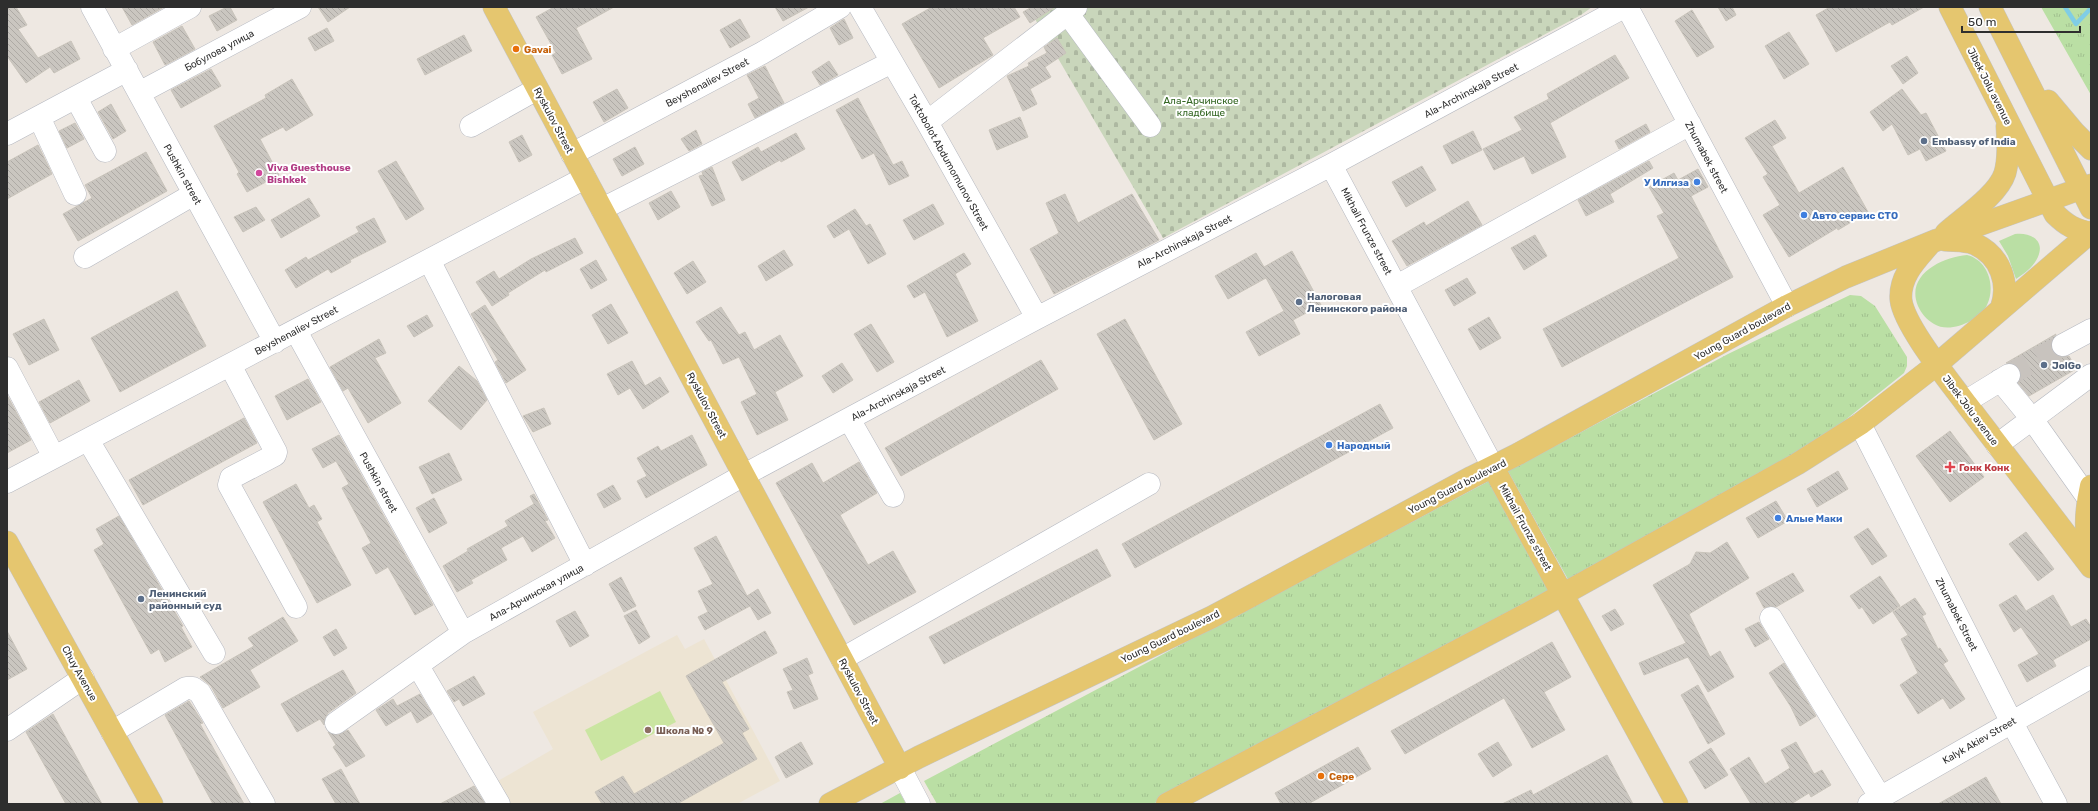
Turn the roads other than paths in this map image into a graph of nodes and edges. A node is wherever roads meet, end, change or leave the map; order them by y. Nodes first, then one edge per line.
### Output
1 (92, 7) edge
2 (190, 7) edge
3 (300, 7) edge
4 (494, 7) edge
5 (840, 7) edge
6 (860, 7) edge
7 (1624, 7) edge
8 (1627, 7) edge
9 (1950, 7) edge
10 (1990, 7) edge
11 (1072, 10) edge
12 (114, 49) junction
13 (2016, 57) junction
14 (892, 62) junction
15 (127, 70) junction
16 (538, 89) junction
17 (139, 93) junction
18 (76, 98) junction
19 (39, 117) junction
20 (2007, 119) junction
21 (927, 122) junction
22 (1690, 124) junction
23 (471, 126) dead end
24 (1150, 126) dead end
25 (7, 134) edge
26 (2091, 149) edge
27 (104, 152) dead end
28 (572, 154) junction
29 (1332, 165) junction
30 (586, 178) junction
31 (2086, 186) edge
32 (76, 194) dead end
33 (194, 194) junction
34 (2047, 200) junction
35 (2091, 208) edge
36 (602, 209) junction
37 (2091, 233) edge
38 (1934, 241) junction
39 (85, 256) dead end
40 (429, 260) junction
41 (1397, 286) junction
42 (1787, 306) junction
43 (2001, 309) junction
44 (1036, 318) junction
45 (2091, 330) edge
46 (296, 331) junction
47 (275, 342) junction
48 (2063, 345) tunnel mouth
49 (230, 365) junction
50 (1936, 365) junction
51 (7, 368) edge
52 (2091, 375) edge
53 (1965, 402) junction
54 (849, 419) junction
55 (2032, 419) junction
56 (1860, 424) junction
57 (88, 440) junction
58 (1997, 445) junction
59 (54, 457) junction
60 (1493, 467) junction
61 (744, 475) junction
62 (7, 482) edge
63 (1149, 484) dead end
64 (2090, 494) edge
65 (893, 496) dead end
66 (7, 542) edge
67 (2091, 555) edge
68 (585, 565) junction
69 (2091, 567) edge
70 (1564, 594) junction
71 (296, 607) dead end
72 (1771, 618) dead end
73 (463, 633) junction
74 (214, 653) dead end
75 (842, 659) junction
76 (418, 666) junction
77 (2091, 677) edge
78 (83, 678) junction
79 (2012, 721) junction
80 (336, 723) dead end
81 (7, 730) edge
82 (112, 732) junction
83 (900, 768) junction
84 (1874, 801) edge
85 (152, 804) edge
86 (264, 804) edge
87 (499, 804) edge
88 (830, 804) edge
89 (919, 804) edge
90 (1167, 804) edge
91 (1676, 804) edge
92 (2056, 804) edge

1 - 12 street, Pushkin street
2 - 12 street
3 - 17 street, Бобулова улица
4 - 16 main road, Ryskulov Street
5 - 28 street, Beyshenaliev Street
6 - 14 street, Toktobolot Abdumomunov Street
7 - 29 street, Ala-Archinskaja Street
8 - 22 street, Zhumabek street
9 - 20 main road, Jibek Jolu avenue
10 - 13 main road
11 - 21 street
11 - 24 street
12 - 15 street, Pushkin street
13 - 26 main road
13 - 31 main road
14 - 21 street, Toktobolot Abdumomunov Street
14 - 36 street
15 - 17 street, Pushkin street
15 - 18 street
16 - 23 street
16 - 28 main road, Ryskulov Street
17 - 33 street, Pushkin street
18 - 19 street
18 - 27 street
19 - 25 street
19 - 32 street
20 - 34 main road, Jibek Jolu avenue
20 - 38 main road
21 - 44 street, Toktobolot Abdumomunov Street
22 - 41 street
22 - 42 street, Zhumabek street
28 - 30 main road, Ryskulov Street
29 - 41 street, Mikhail Frunze street
29 - 44 street, Ala-Archinskaja Street
30 - 36 main road, Ryskulov Street
30 - 40 street, Beyshenaliev Street
31 - 34 main road, Young Guard boulevard
31 - 35 main road
33 - 39 street
33 - 47 street, Pushkin street
34 - 37 main road, Jibek Jolu avenue
34 - 38 main road, Young Guard boulevard
36 - 61 main road, Ryskulov Street
37 - 43 main road
38 - 42 main road, Young Guard boulevard
38 - 43 main road
38 - 50 main road, Jibek Jolu avenue
40 - 46 street, Beyshenaliev Street
40 - 68 street
41 - 60 street, Mikhail Frunze street
42 - 60 main road, Young Guard boulevard
43 - 50 main road
44 - 54 street, Ala-Archinskaja Street
45 - 48 street
46 - 47 street, Beyshenaliev Street
46 - 73 street, Pushkin street
47 - 49 street, Beyshenaliev Street
49 - 57 street, Beyshenaliev Street
49 - 71 street
50 - 53 main road, Jibek Jolu avenue
50 - 56 main road
51 - 59 street
52 - 55 street
53 - 55 street
53 - 58 main road, Jibek Jolu avenue
54 - 61 street, Ala-Archinskaja Street
54 - 65 street
55 - 58 street
55 - 64 street
56 - 70 main road
56 - 79 street, Zhumabek Street
57 - 59 street, Beyshenaliev Street
57 - 74 street
58 - 69 main road, Jibek Jolu avenue
59 - 62 street, Beyshenaliev Street
60 - 70 main road, Mikhail Frunze street
60 - 83 main road, Young Guard boulevard
61 - 68 street, Ала-Арчинская улица
61 - 75 main road, Ryskulov Street
63 - 75 street
64 - 67 main road
66 - 78 main road, Chuy Avenue
68 - 73 street, Ала-Арчинская улица
70 - 90 main road
70 - 91 main road, Mikhail Frunze street
72 - 84 street
73 - 76 street, Ала-Арчинская улица
75 - 83 main road, Ryskulov Street
76 - 80 street, Ала-Арчинская улица
76 - 87 street
77 - 79 street, Kalyk Akiev Street
78 - 81 street
78 - 82 main road, Chuy Avenue
79 - 84 street, Kalyk Akiev Street
79 - 92 street, Zhumabek Street
82 - 85 main road, Chuy Avenue
82 - 86 street
83 - 88 main road, Young Guard boulevard
83 - 89 street, Ryskulov Street

